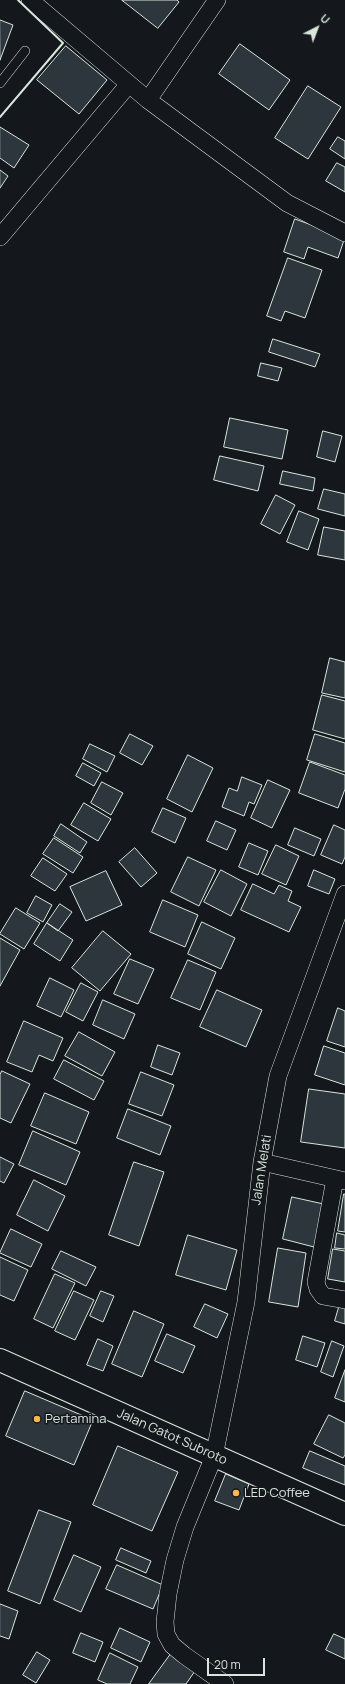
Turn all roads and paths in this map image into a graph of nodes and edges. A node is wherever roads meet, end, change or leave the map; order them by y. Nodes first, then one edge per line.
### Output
1 (30, 0) edge
2 (217, 0) edge
3 (25, 51) dead end
4 (0, 84) edge
5 (129, 84) junction
6 (148, 100) junction
7 (345, 233) edge
8 (0, 237) edge
9 (345, 894) edge
10 (262, 1162) junction
11 (340, 1180) edge
12 (345, 1300) edge
13 (0, 1360) edge
14 (214, 1456) junction
15 (345, 1514) edge
16 (226, 1684) edge

1 - 5 street
2 - 6 street
3 - 4 lane
5 - 6 street
5 - 8 street
6 - 7 street
9 - 10 street, Jalan Melati
10 - 11 street
10 - 14 street, Jalan Melati
11 - 12 street
13 - 14 highway, Jalan Gatot Subroto
14 - 15 highway, Jalan Gatot Subroto
14 - 16 street, Jalan Melati

